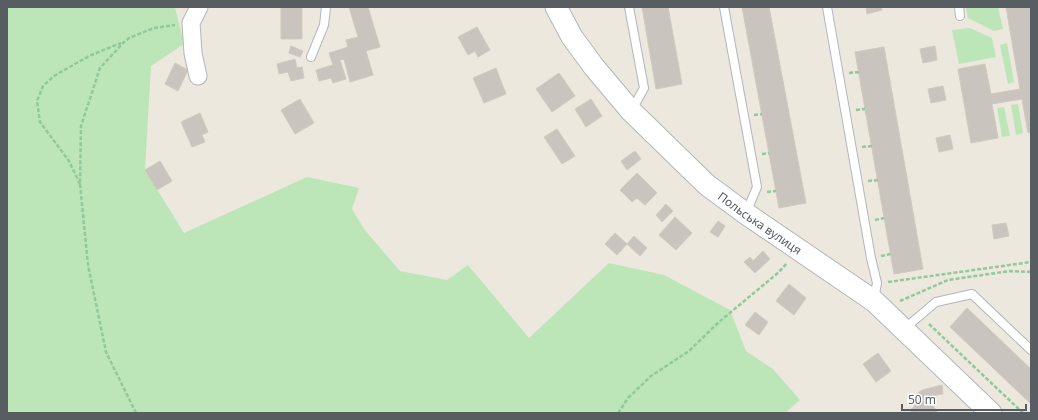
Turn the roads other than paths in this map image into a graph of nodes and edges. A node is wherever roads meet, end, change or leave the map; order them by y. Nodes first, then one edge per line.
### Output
1 (199, 7) edge
2 (326, 7) edge
3 (556, 7) edge
4 (629, 7) edge
5 (724, 7) edge
6 (827, 7) edge
7 (959, 7) edge
8 (960, 16) dead end
9 (311, 57) dead end
10 (198, 76) dead end
11 (631, 111) junction
12 (745, 214) junction
13 (875, 292) junction
14 (903, 329) junction
15 (1031, 350) edge
16 (991, 413) edge

1 - 10 street
2 - 9 lane
3 - 11 street, Польська вулиця
4 - 11 lane
5 - 12 lane
6 - 13 lane
7 - 8 lane
11 - 12 street, Польська вулиця
12 - 13 street, Польська вулиця
13 - 14 street, Польська вулиця
14 - 15 lane
14 - 16 street, Польська вулиця

